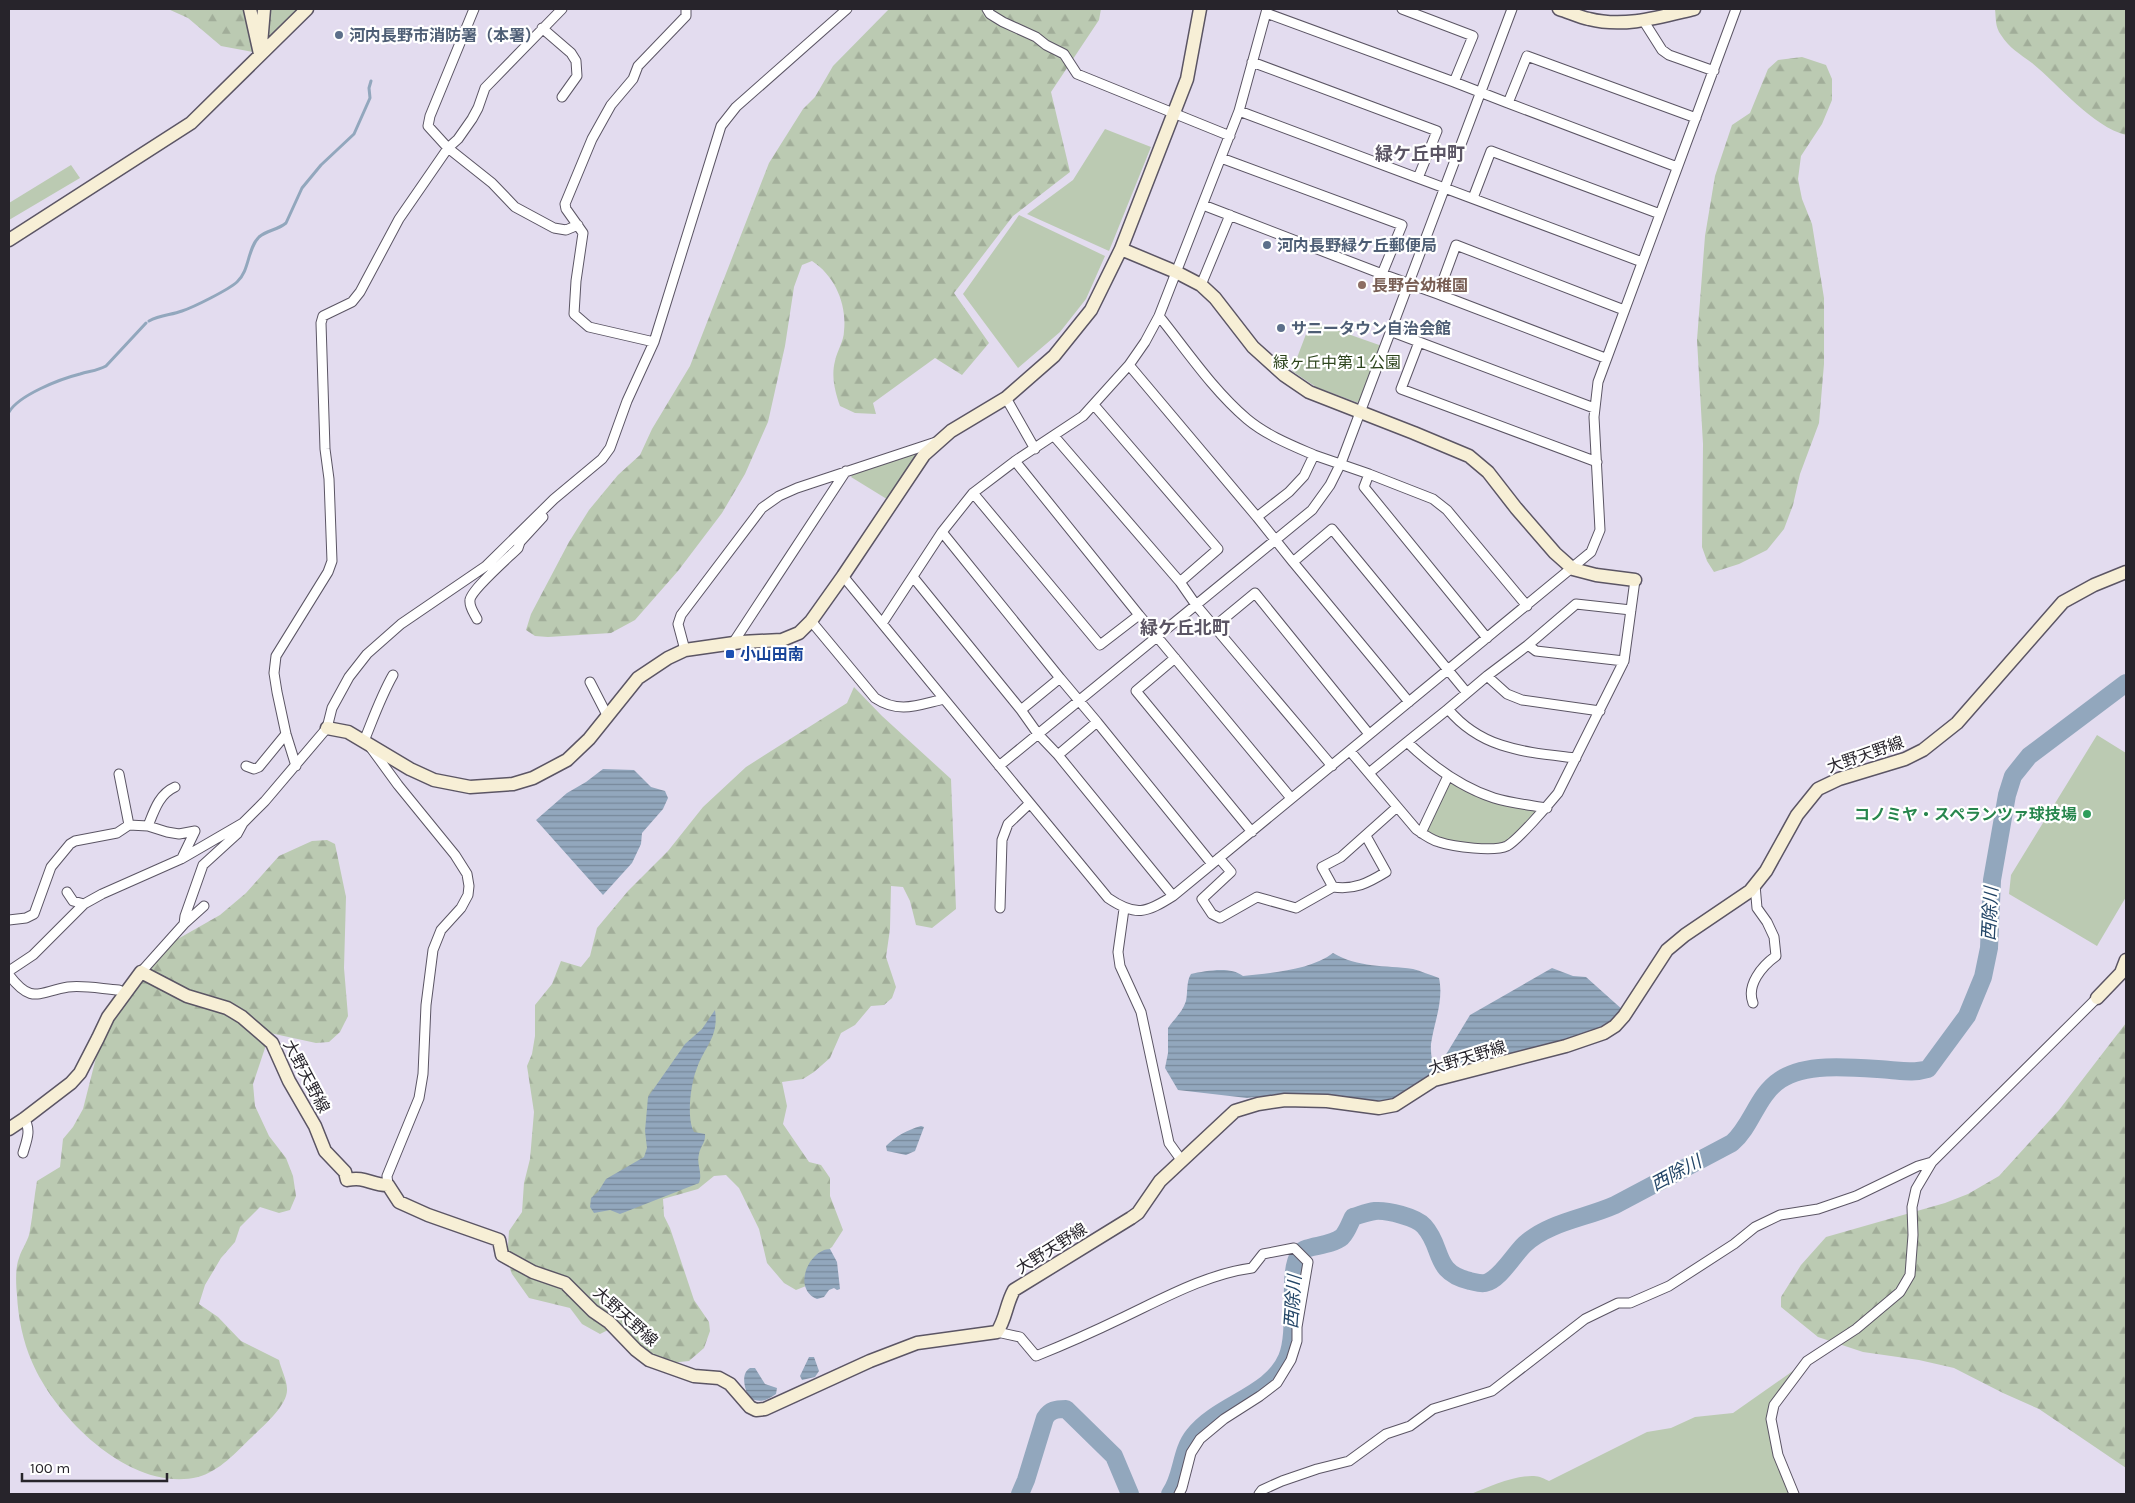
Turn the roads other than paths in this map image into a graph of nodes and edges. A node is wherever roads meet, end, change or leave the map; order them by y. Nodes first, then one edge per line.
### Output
1 (250, 9) edge
2 (264, 9) edge
3 (307, 9) edge
4 (474, 9) edge
5 (562, 9) edge
6 (686, 9) edge
7 (847, 9) edge
8 (987, 9) edge
9 (1200, 9) edge
10 (1402, 9) edge
11 (1512, 9) edge
12 (1559, 9) edge
13 (1694, 9) edge
14 (1736, 9) edge
15 (1267, 11) edge
16 (1643, 20) junction
17 (542, 28) junction
18 (260, 54) junction
19 (1252, 62) junction
20 (1714, 71) junction
21 (1454, 82) junction
22 (1481, 93) junction
23 (562, 97) dead end
24 (1508, 104) junction
25 (1239, 111) junction
26 (1173, 114) junction
27 (1696, 118) junction
28 (1230, 136) junction
29 (448, 148) junction
30 (1221, 158) junction
31 (1677, 167) junction
32 (1418, 178) junction
33 (1445, 190) junction
34 (1472, 198) junction
35 (1203, 205) junction
36 (1660, 214) junction
37 (1230, 215) junction
38 (578, 226) junction
39 (9, 240) edge
40 (1122, 249) junction
41 (1642, 262) junction
42 (1176, 272) junction
43 (1382, 274) junction
44 (1409, 284) junction
45 (1201, 285) junction
46 (1438, 294) junction
47 (1624, 310) junction
48 (1159, 316) junction
49 (1390, 331) junction
50 (654, 342) junction
51 (1419, 342) junction
52 (1606, 358) junction
53 (1129, 365) junction
54 (1006, 398) junction
55 (1094, 405) junction
56 (1594, 408) junction
57 (1360, 413) junction
58 (1054, 436) junction
59 (939, 441) junction
60 (1036, 449) junction
61 (1314, 455) junction
62 (1015, 461) junction
63 (1597, 462) junction
64 (1341, 463) junction
65 (846, 471) junction
66 (1369, 474) junction
67 (561, 493) junction
68 (973, 493) junction
69 (1257, 517) junction
70 (942, 532) junction
71 (1275, 540) junction
72 (1294, 562) junction
73 (1573, 569) junction
74 (2126, 572) edge
75 (843, 576) junction
76 (913, 577) junction
77 (1635, 580) joint
78 (1180, 582) junction
79 (1196, 605) junction
80 (1527, 606) junction
81 (1631, 610) junction
82 (1139, 614) junction
83 (477, 619) dead end
84 (811, 622) junction
85 (883, 622) junction
86 (1215, 626) junction
87 (1158, 636) junction
88 (1487, 638) junction
89 (733, 643) junction
90 (1528, 645) junction
91 (685, 650) junction
92 (1175, 658) junction
93 (1624, 661) junction
94 (1448, 670) junction
95 (393, 676) dead end
96 (1487, 676) junction
97 (1060, 678) junction
98 (590, 682) dead end
99 (1467, 693) junction
100 (944, 699) junction
101 (1080, 700) junction
102 (1409, 702) junction
103 (1448, 709) junction
104 (1021, 710) junction
105 (1600, 711) junction
106 (607, 715) junction
107 (1097, 722) junction
108 (327, 728) junction
109 (286, 734) junction
110 (1038, 734) junction
111 (1369, 734) junction
112 (366, 742) junction
113 (1408, 742) junction
114 (1350, 751) junction
115 (1058, 755) junction
116 (1576, 758) junction
117 (246, 766) dead end
118 (296, 766) junction
119 (999, 766) junction
120 (1332, 766) junction
121 (1369, 773) junction
122 (119, 774) dead end
123 (1448, 776) junction
124 (175, 787) dead end
125 (1291, 798) junction
126 (1029, 804) junction
127 (1397, 807) junction
128 (1547, 808) junction
129 (243, 823) junction
130 (129, 825) junction
131 (148, 826) junction
132 (1252, 832) junction
133 (1421, 833) junction
134 (1366, 836) junction
135 (181, 859) junction
136 (1216, 861) junction
137 (1754, 885) junction
138 (1334, 887) junction
139 (67, 892) dead end
140 (1173, 896) junction
141 (84, 904) junction
142 (204, 906) dead end
143 (1000, 908) dead end
144 (1124, 909) junction
145 (9, 920) edge
146 (184, 924) junction
147 (2126, 960) edge
148 (141, 972) junction
149 (9, 973) edge
150 (125, 993) junction
151 (2097, 998) joint
152 (1753, 1003) dead end
153 (24, 1119) junction
154 (9, 1129) edge
155 (23, 1153) dead end
156 (1182, 1161) junction
157 (1932, 1162) junction
158 (388, 1185) junction
159 (997, 1332) junction
160 (1179, 1494) edge
161 (1259, 1494) edge
162 (1794, 1494) edge

1 - 18 main road
2 - 18 main road
3 - 18 main road
4 - 29 street
5 - 17 street
6 - 38 street
7 - 50 street
8 - 26 street
9 - 26 main road
10 - 21 street
11 - 22 street
12 - 16 main road
13 - 16 main road
14 - 20 street
15 - 19 street
15 - 21 street
16 - 20 street
17 - 23 street
17 - 29 street
18 - 39 main road
19 - 25 street
19 - 32 street
20 - 27 street
21 - 22 street
22 - 24 street
22 - 33 street
24 - 27 street
24 - 31 street
25 - 28 street
25 - 32 street
26 - 28 street
26 - 40 main road
27 - 31 street
28 - 30 street
29 - 38 street
29 - 109 street
30 - 35 street
30 - 43 street
31 - 36 street
32 - 33 street
33 - 34 street
33 - 44 street
34 - 36 street
34 - 41 street
35 - 37 street
35 - 42 street
36 - 41 street
37 - 43 street
37 - 45 street
38 - 50 street
40 - 42 main road
40 - 54 main road
41 - 47 street
42 - 45 main road
42 - 48 street
43 - 44 street
44 - 46 street
44 - 49 street
45 - 57 main road
46 - 47 street
46 - 52 street
47 - 52 street
48 - 53 street
48 - 61 street
49 - 51 street
49 - 57 street
50 - 67 street
51 - 56 street
51 - 63 street
52 - 56 street
53 - 55 street
53 - 69 street
54 - 59 main road
54 - 60 street
55 - 58 street
55 - 78 street
56 - 63 street
57 - 64 street
57 - 73 main road
58 - 60 street
58 - 78 street
59 - 65 street
59 - 75 main road
60 - 62 street
61 - 64 street
61 - 69 street
62 - 68 street
62 - 82 street
63 - 73 street
64 - 66 street
64 - 71 street
65 - 89 street
65 - 91 street
66 - 80 street
66 - 88 street
67 - 83 street
67 - 108 street
68 - 70 street
68 - 82 street
69 - 71 street
70 - 76 street
70 - 97 street
71 - 72 street
71 - 79 street
72 - 94 street
72 - 102 street
73 - 77 main road
73 - 80 street
74 - 137 main road, 大野天野線
75 - 84 main road
75 - 85 street
76 - 85 street
76 - 104 street
77 - 81 street
78 - 79 street
79 - 86 street
79 - 87 street
80 - 88 street
81 - 90 street
81 - 93 street
82 - 87 street
84 - 89 main road
84 - 100 street
85 - 100 street
86 - 111 street
86 - 120 street
87 - 92 street
87 - 101 street
88 - 94 street
89 - 91 main road
90 - 93 street
90 - 96 street
91 - 106 main road
92 - 125 street
92 - 132 street
93 - 105 street
94 - 99 street
94 - 102 street
95 - 112 street
96 - 99 street
96 - 105 street
97 - 101 street
97 - 104 street
98 - 106 street
99 - 103 street
100 - 119 street
101 - 107 street
101 - 110 street
102 - 111 street
103 - 113 street
103 - 116 street
104 - 110 street
105 - 116 street
106 - 112 main road
107 - 115 street
107 - 136 street
108 - 112 main road
108 - 118 street
109 - 117 street
109 - 118 street
110 - 115 street
110 - 119 street
111 - 114 street
112 - 158 street
113 - 121 street
113 - 123 street
114 - 120 street
114 - 121 street
115 - 140 street
116 - 128 street
118 - 129 street
119 - 126 street
120 - 125 street
121 - 127 street
122 - 130 street
123 - 128 street
123 - 133 street
124 - 131 street
125 - 132 street
126 - 143 street
126 - 144 street
127 - 133 street
127 - 134 street
128 - 133 street
129 - 135 street
129 - 146 street
130 - 131 street
130 - 145 street
131 - 135 street
132 - 136 street
134 - 138 street
134 - 138 street
135 - 141 street
136 - 138 street
136 - 140 street
137 - 152 street
137 - 156 main road, 大野天野線
139 - 141 street
140 - 144 street
141 - 149 street
142 - 146 street
144 - 156 street
146 - 148 street
147 - 151 main road
148 - 150 main road
148 - 158 main road, 大野天野線
149 - 150 street
150 - 153 main road
151 - 157 street
153 - 154 main road
153 - 155 street
156 - 159 main road, 大野天野線
157 - 161 street
157 - 162 street
158 - 159 main road, 大野天野線
159 - 160 street

